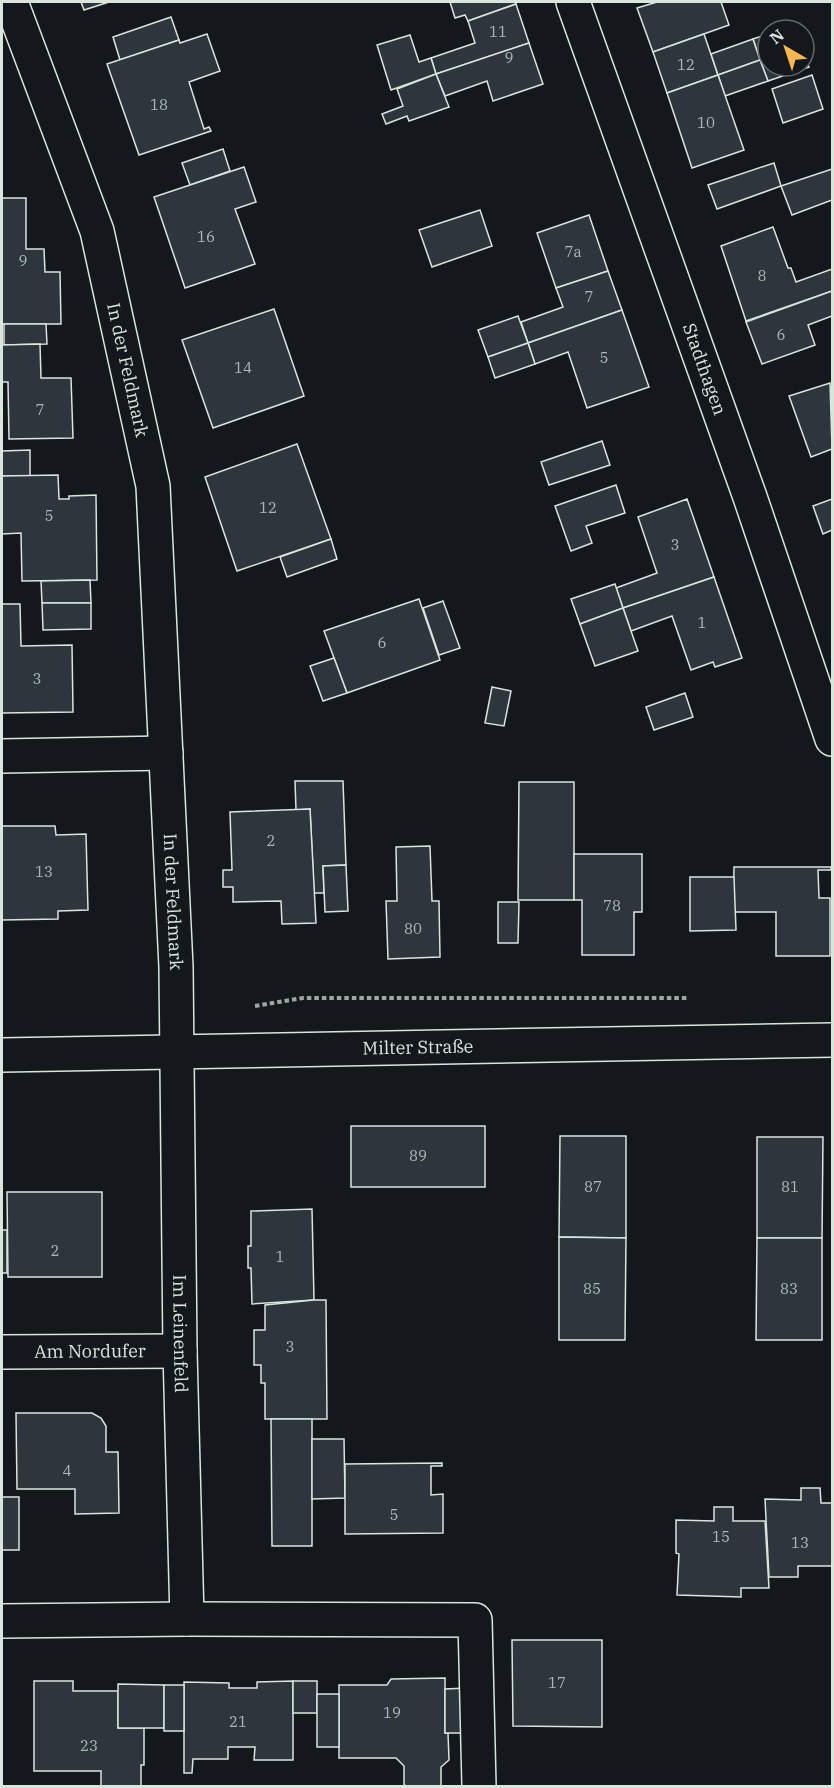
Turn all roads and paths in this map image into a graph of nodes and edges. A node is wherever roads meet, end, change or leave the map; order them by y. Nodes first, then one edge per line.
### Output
1 (11, 2) edge
2 (573, 2) edge
3 (832, 739) edge
4 (166, 753) junction
5 (2, 756) edge
6 (832, 1040) edge
7 (178, 1050) junction
8 (2, 1055) edge
9 (180, 1351) junction
10 (2, 1352) edge
11 (187, 1619) junction
12 (2, 1621) edge
13 (479, 1786) edge

1 - 4 street, In der Feldmark
2 - 3 street, Stadthagen
4 - 5 street
4 - 7 street, In der Feldmark
6 - 7 street, Milter Straße
7 - 8 street, Milter Straße
7 - 9 street, Im Leinenfeld
9 - 10 street, Am Nordufer
9 - 11 street, Im Leinenfeld
11 - 12 street
11 - 13 street

